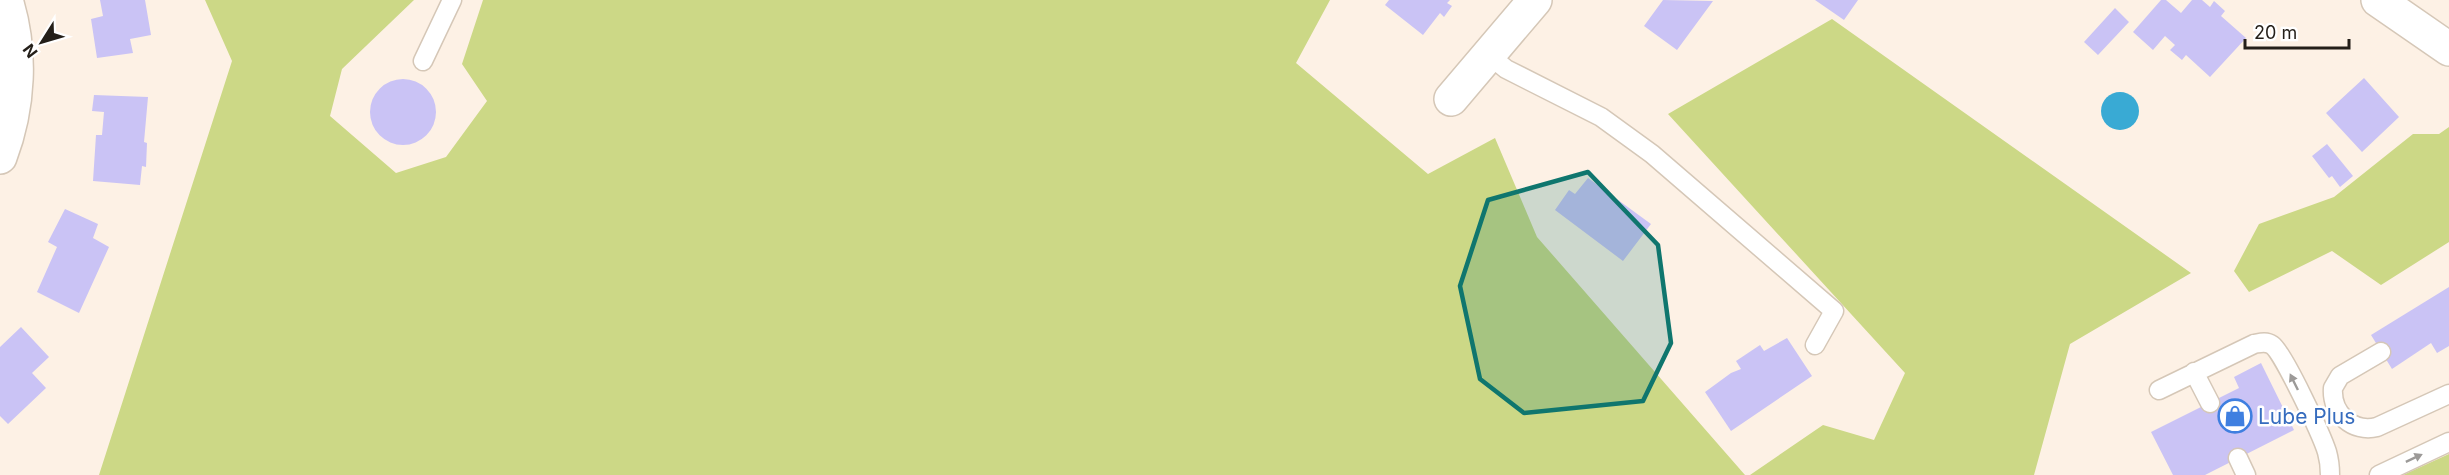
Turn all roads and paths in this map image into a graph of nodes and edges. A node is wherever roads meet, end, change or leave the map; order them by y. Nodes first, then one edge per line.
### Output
1 (6, 0) edge
2 (452, 0) edge
3 (1535, 0) edge
4 (2378, 0) edge
5 (2449, 49) edge
6 (1490, 55) junction
7 (423, 61) dead end
8 (1451, 99) dead end
9 (0, 157) edge
10 (1815, 345) dead end
11 (2381, 352) dead end
12 (2194, 372) junction
13 (2159, 390) dead end
14 (2449, 394) edge
15 (2210, 403) dead end
16 (2449, 442) edge
17 (2330, 475) edge
18 (2379, 475) edge

1 - 9 street
2 - 7 lane
3 - 6 street
4 - 5 street
6 - 8 street
6 - 10 lane
11 - 14 lane
12 - 13 lane
12 - 15 lane
17 -> 12 lane
18 -> 16 lane

